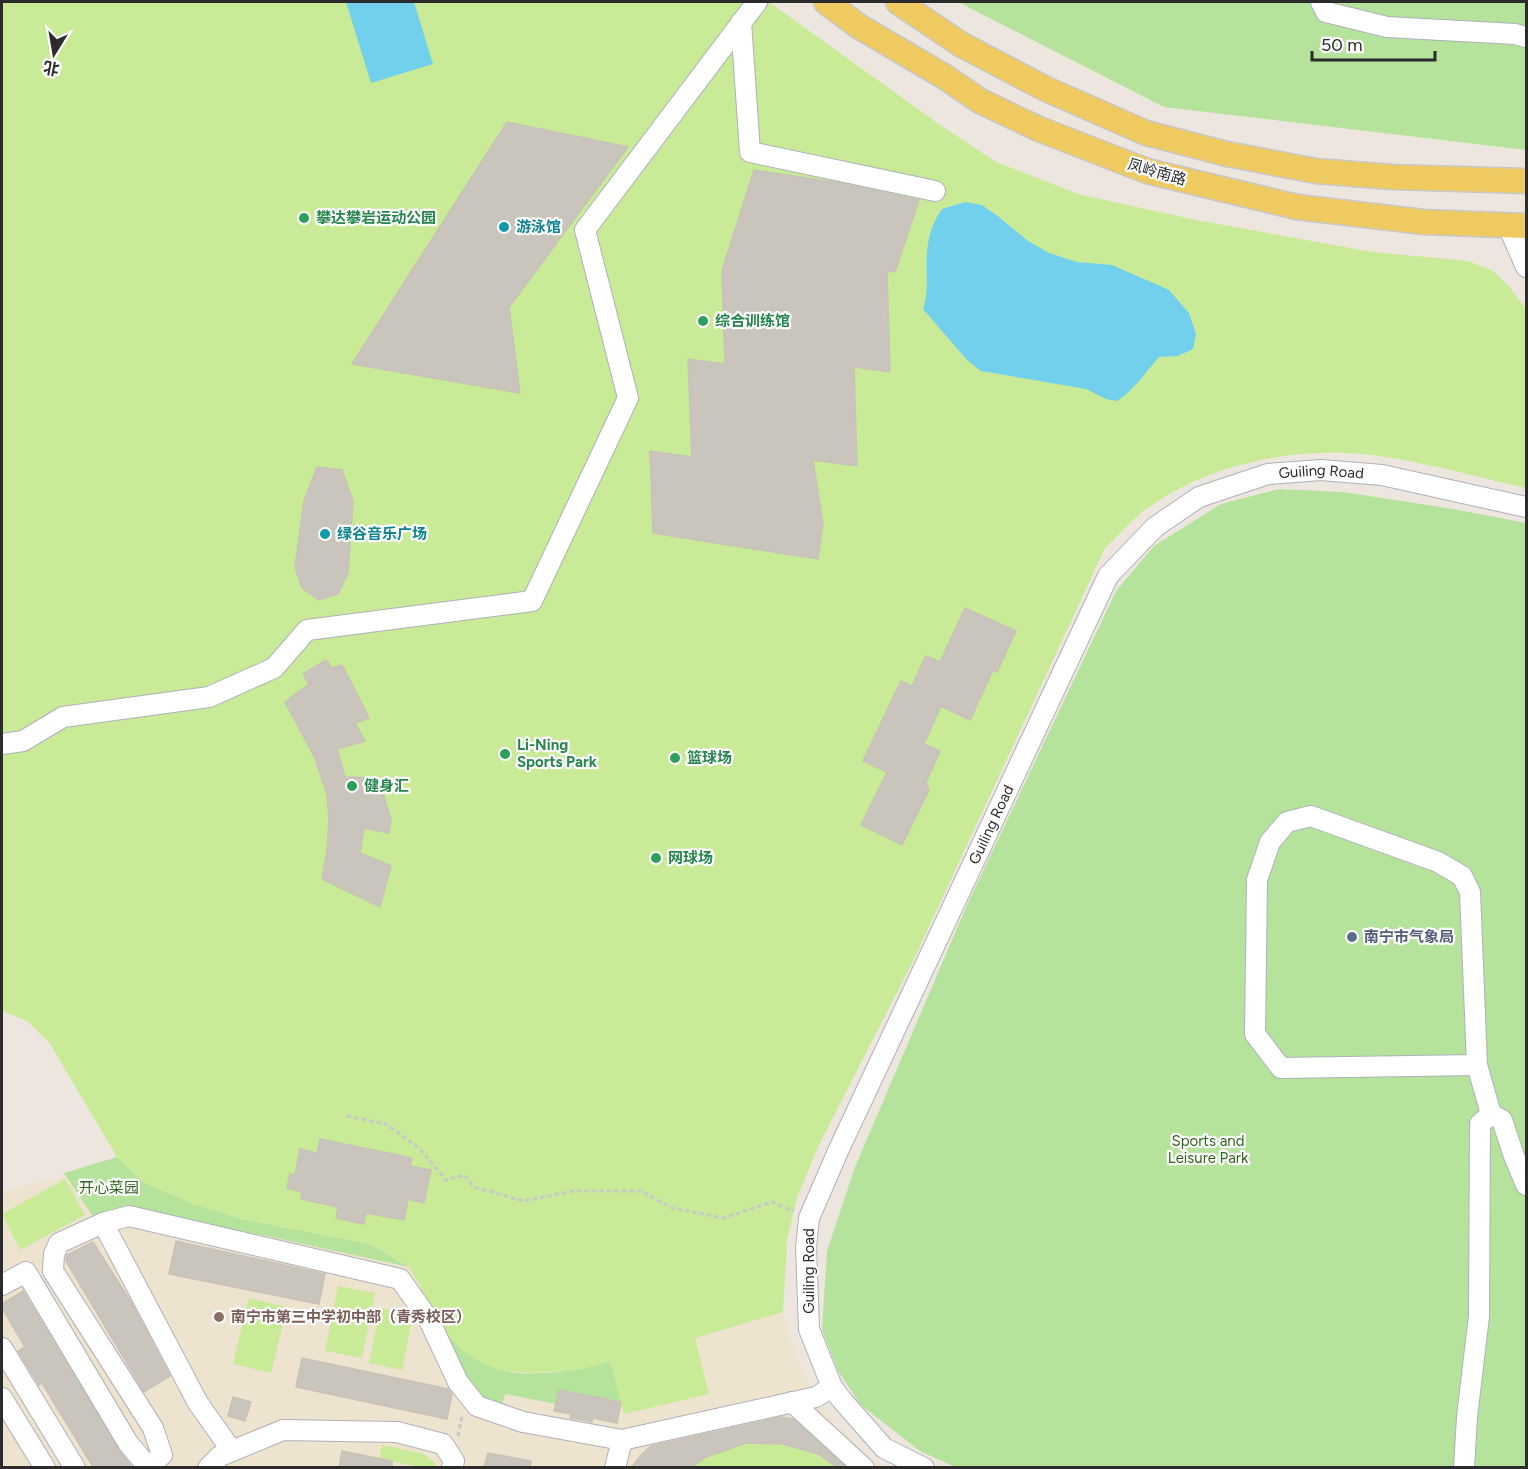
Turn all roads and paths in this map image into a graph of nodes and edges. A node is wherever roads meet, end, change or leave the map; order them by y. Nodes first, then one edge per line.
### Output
1 (757, 2) edge
2 (826, 2) edge
3 (898, 2) edge
4 (1320, 2) edge
5 (741, 22) junction
6 (1527, 37) edge
7 (1000, 65) junction
8 (980, 101) junction
9 (1527, 181) edge
10 (934, 191) dead end
11 (1518, 226) edge
12 (1527, 267) edge
13 (1527, 507) edge
14 (2, 744) edge
15 (1477, 1065) junction
16 (1491, 1114) junction
17 (347, 1116) dead end
18 (1527, 1185) edge
19 (809, 1218) junction
20 (103, 1223) junction
21 (2, 1285) edge
22 (2, 1348) edge
23 (832, 1387) junction
24 (466, 1392) junction
25 (2, 1398) edge
26 (792, 1402) junction
27 (622, 1440) junction
28 (232, 1451) junction
29 (453, 1464) edge
30 (45, 1467) edge
31 (75, 1467) edge
32 (208, 1467) edge
33 (615, 1467) edge
34 (864, 1467) edge
35 (924, 1467) edge
36 (1464, 1467) edge

1 - 5 street
2 - 8 main road, 凤岭南路
3 - 7 main road
4 - 6 street
5 - 10 street
5 - 14 street
7 - 8 main road
7 - 9 main road
8 - 11 main road, 凤岭南路
11 - 12 street
13 - 19 street, Guiling Road
15 - 15 street
15 - 16 street
16 - 18 street
16 - 36 street
17 - 19 path
19 - 23 street, Guiling Road
20 - 21 street
20 - 24 street
20 - 28 street
22 - 31 street
23 - 26 street
23 - 35 street, Guiling Road
24 - 27 street
24 - 29 path
25 - 30 street
26 - 27 street
26 - 34 street
27 - 33 street
28 - 29 street
28 - 32 street

